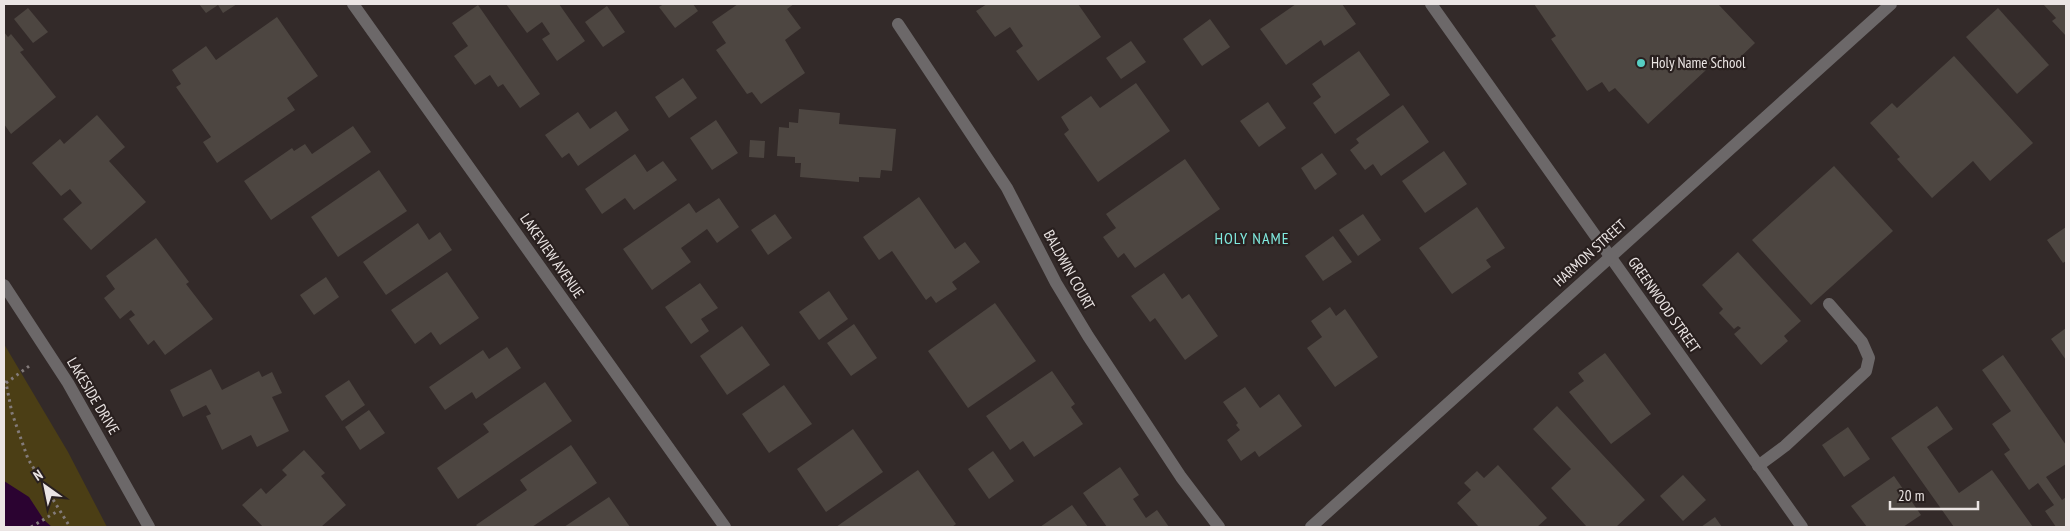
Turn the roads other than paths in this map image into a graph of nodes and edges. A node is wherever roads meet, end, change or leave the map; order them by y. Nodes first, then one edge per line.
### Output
1 (353, 4) edge
2 (1431, 4) edge
3 (1891, 4) edge
4 (898, 24) dead end
5 (1611, 257) junction
6 (4, 285) edge
7 (1828, 304) dead end
8 (1758, 466) junction
9 (149, 527) edge
10 (725, 527) edge
11 (1219, 527) edge
12 (1311, 527) edge
13 (1802, 527) edge

1 - 10 street, LAKEVIEW AVENUE
2 - 5 street, GREENWOOD STREET
3 - 5 street, HARMON STREET
4 - 11 street, BALDWIN COURT
5 - 8 street, GREENWOOD STREET
5 - 12 street, HARMON STREET
6 - 9 street, LAKESIDE DRIVE
7 - 8 street
8 - 13 street, GREENWOOD STREET

